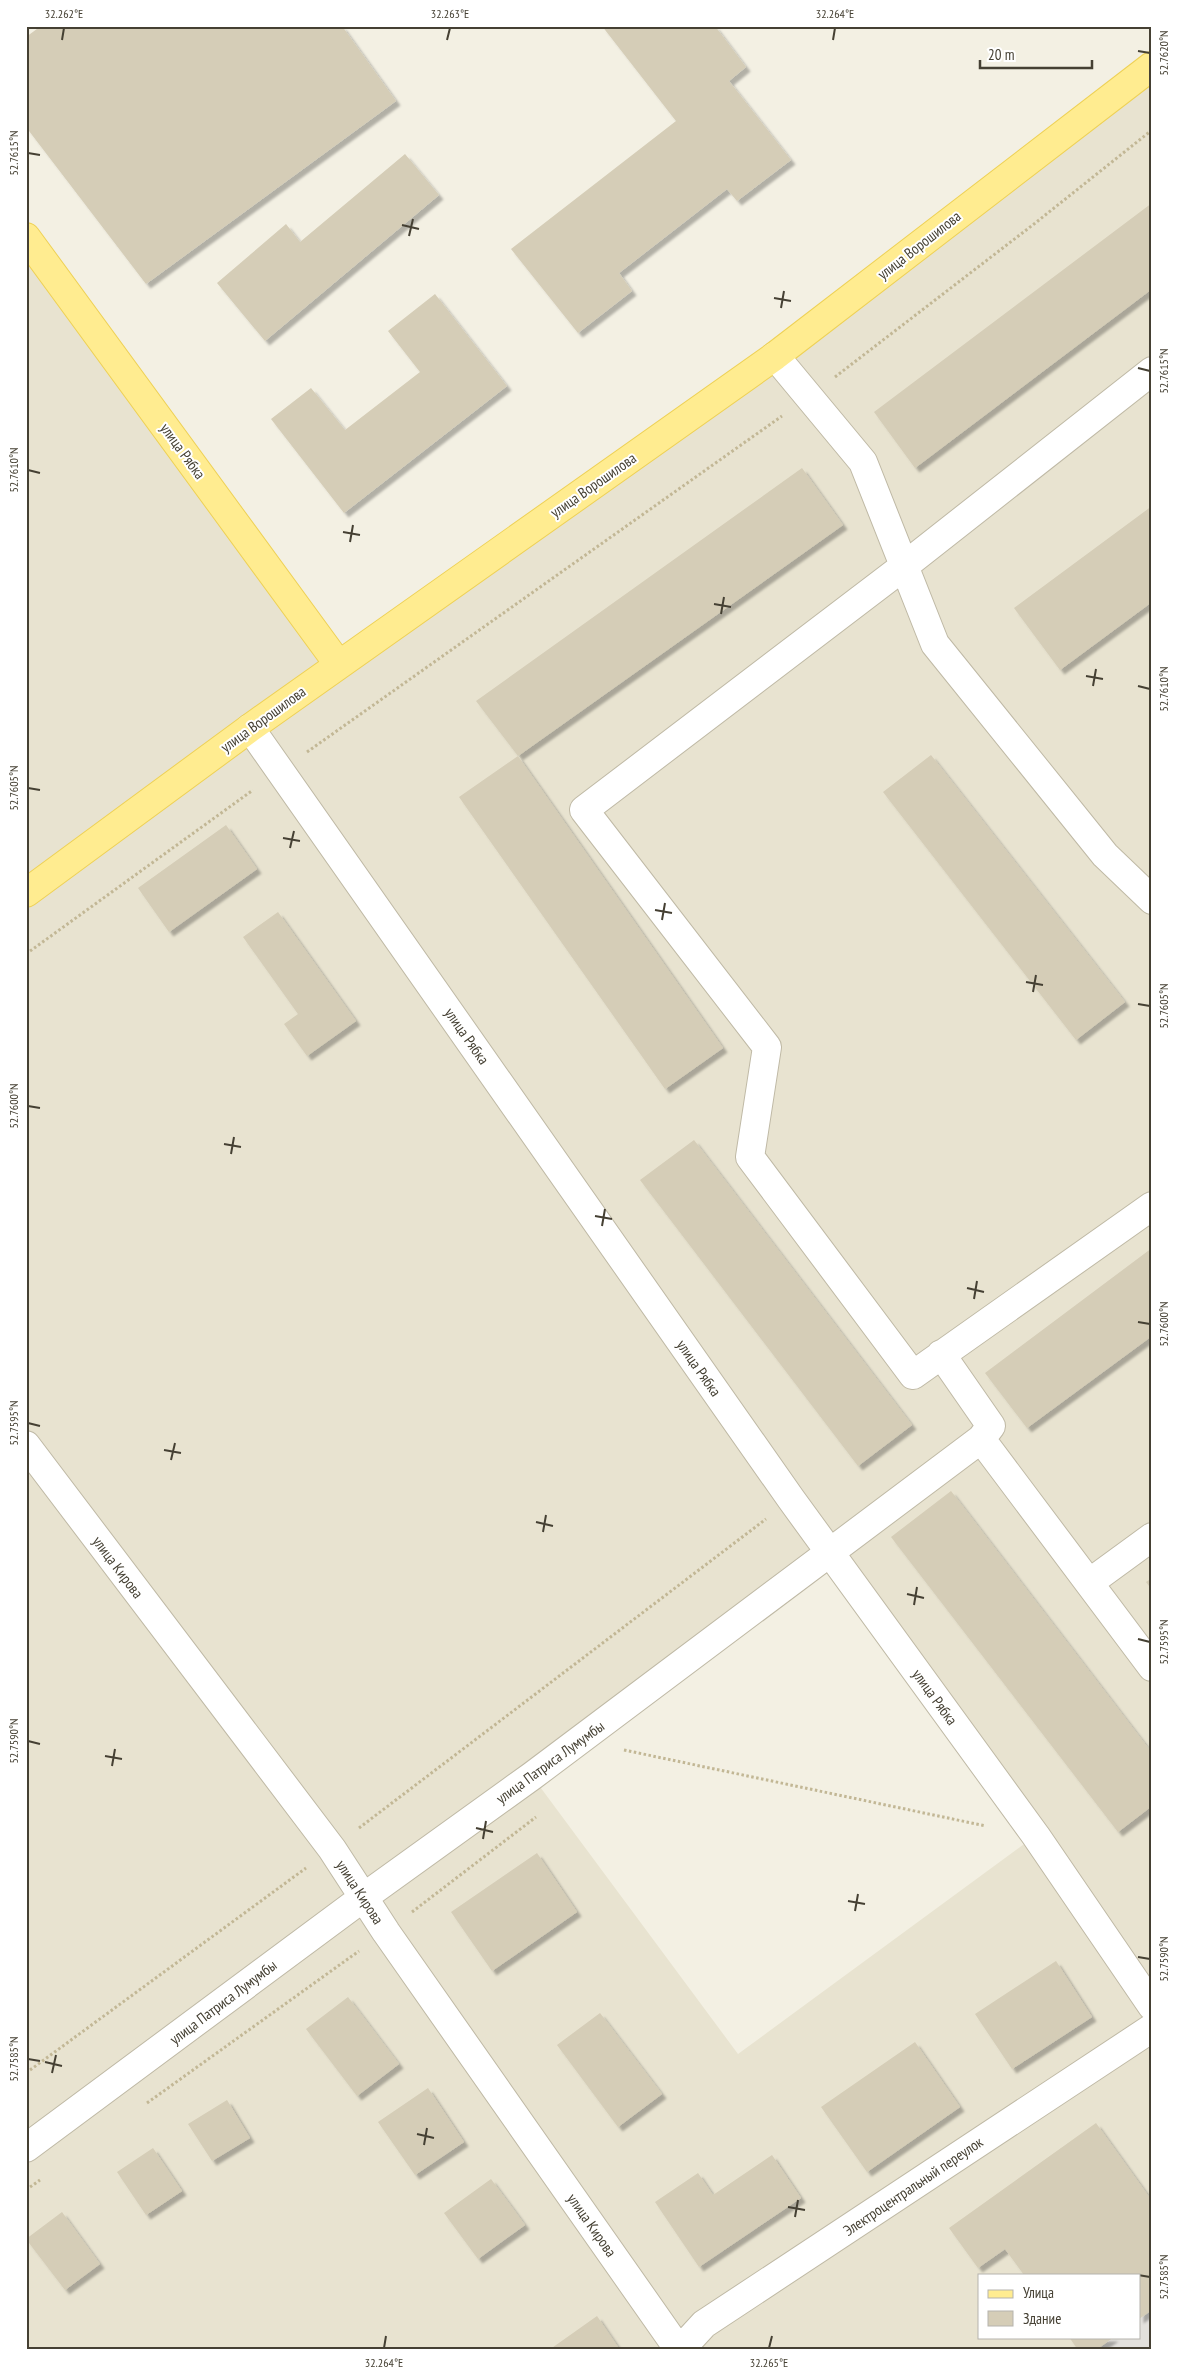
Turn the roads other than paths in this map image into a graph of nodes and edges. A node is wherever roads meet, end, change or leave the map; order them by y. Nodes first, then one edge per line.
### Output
1 (1152, 66) edge
2 (26, 237) edge
3 (776, 356) junction
4 (1152, 371) edge
5 (903, 567) junction
6 (339, 665) junction
7 (250, 728) junction
8 (26, 893) edge
9 (1152, 900) edge
10 (1152, 1206) edge
11 (941, 1354) junction
12 (981, 1439) junction
13 (26, 1446) edge
14 (1152, 1537) edge
15 (832, 1554) junction
16 (1089, 1583) junction
17 (1152, 1667) edge
18 (364, 1897) junction
19 (1152, 2006) edge
20 (1152, 2028) edge
21 (26, 2148) edge
22 (680, 2350) edge

1 - 3 main road, улица Ворошилова
2 - 6 main road, улица Рябка
3 - 5 street
3 - 6 main road, улица Ворошилова
4 - 5 street
5 - 9 street
5 - 11 street
6 - 7 main road, улица Ворошилова
7 - 8 main road, улица Ворошилова
7 - 15 street, улица Рябка
10 - 11 street
11 - 12 street
12 - 15 street, улица Патриса Лумумбы
12 - 16 street
13 - 18 street, улица Кирова
14 - 16 street
15 - 18 street, улица Патриса Лумумбы
15 - 19 street, улица Рябка
16 - 17 street
18 - 21 street, улица Патриса Лумумбы
18 - 22 street, улица Кирова
20 - 22 street, Электроцентральный переулок

